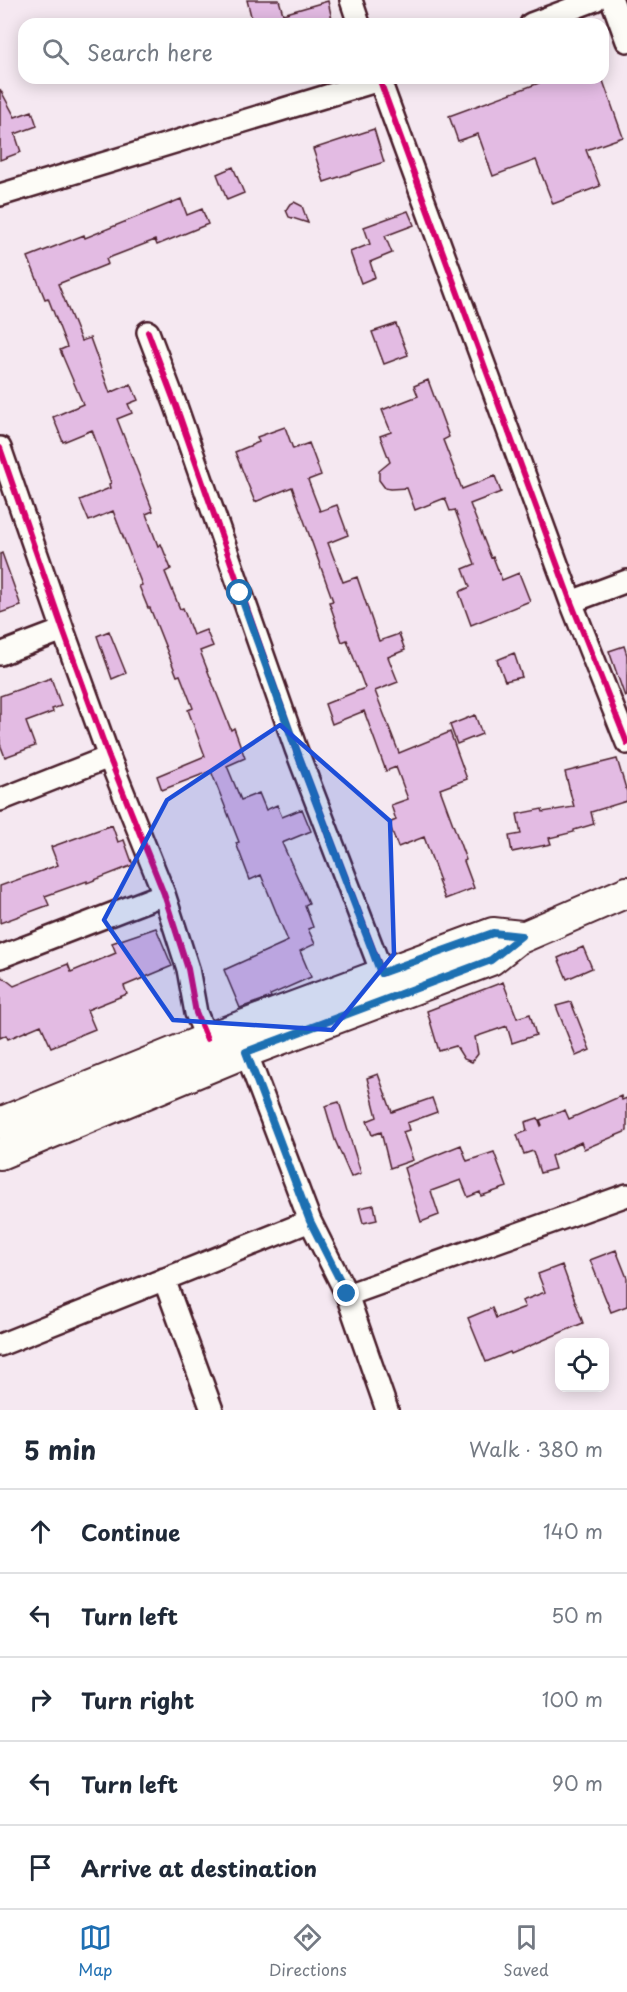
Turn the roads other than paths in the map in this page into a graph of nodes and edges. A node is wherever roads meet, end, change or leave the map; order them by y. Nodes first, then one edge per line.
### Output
1 (351, 0) edge
2 (596, 0) edge
3 (612, 0) edge
4 (357, 18) edge
5 (547, 18) edge
6 (627, 41) edge
7 (366, 84) edge
8 (384, 84) edge
9 (0, 195) edge
10 (148, 332) dead end
11 (0, 448) edge
12 (7, 489) edge
13 (627, 581) edge
14 (571, 602) junction
15 (63, 630) junction
16 (0, 654) edge
17 (625, 731) edge
18 (109, 757) junction
19 (0, 800) edge
20 (627, 892) edge
21 (164, 894) junction
22 (516, 940) junction
23 (0, 957) edge
24 (381, 973) junction
25 (207, 1039) junction
26 (246, 1052) junction
27 (0, 1123) edge
28 (0, 1154) edge
29 (627, 1195) edge
30 (310, 1221) junction
31 (164, 1279) junction
32 (347, 1294) junction
33 (0, 1345) edge
34 (213, 1410) edge
35 (387, 1410) edge

1 - 4 street
2 - 5 street
3 - 6 street
7 - 9 street
8 - 14 street
10 - 24 street
11 - 12 street
12 - 15 street
13 - 14 street
14 - 17 street
15 - 16 street
15 - 18 street
18 - 19 street
18 - 21 street
20 - 22 street
21 - 23 street
21 - 25 street
22 - 24 street
22 - 26 street
24 - 25 street
25 - 27 street
26 - 28 street
26 - 30 street
29 - 32 street
30 - 31 street
30 - 32 street
31 - 33 street
31 - 34 street
32 - 35 street

